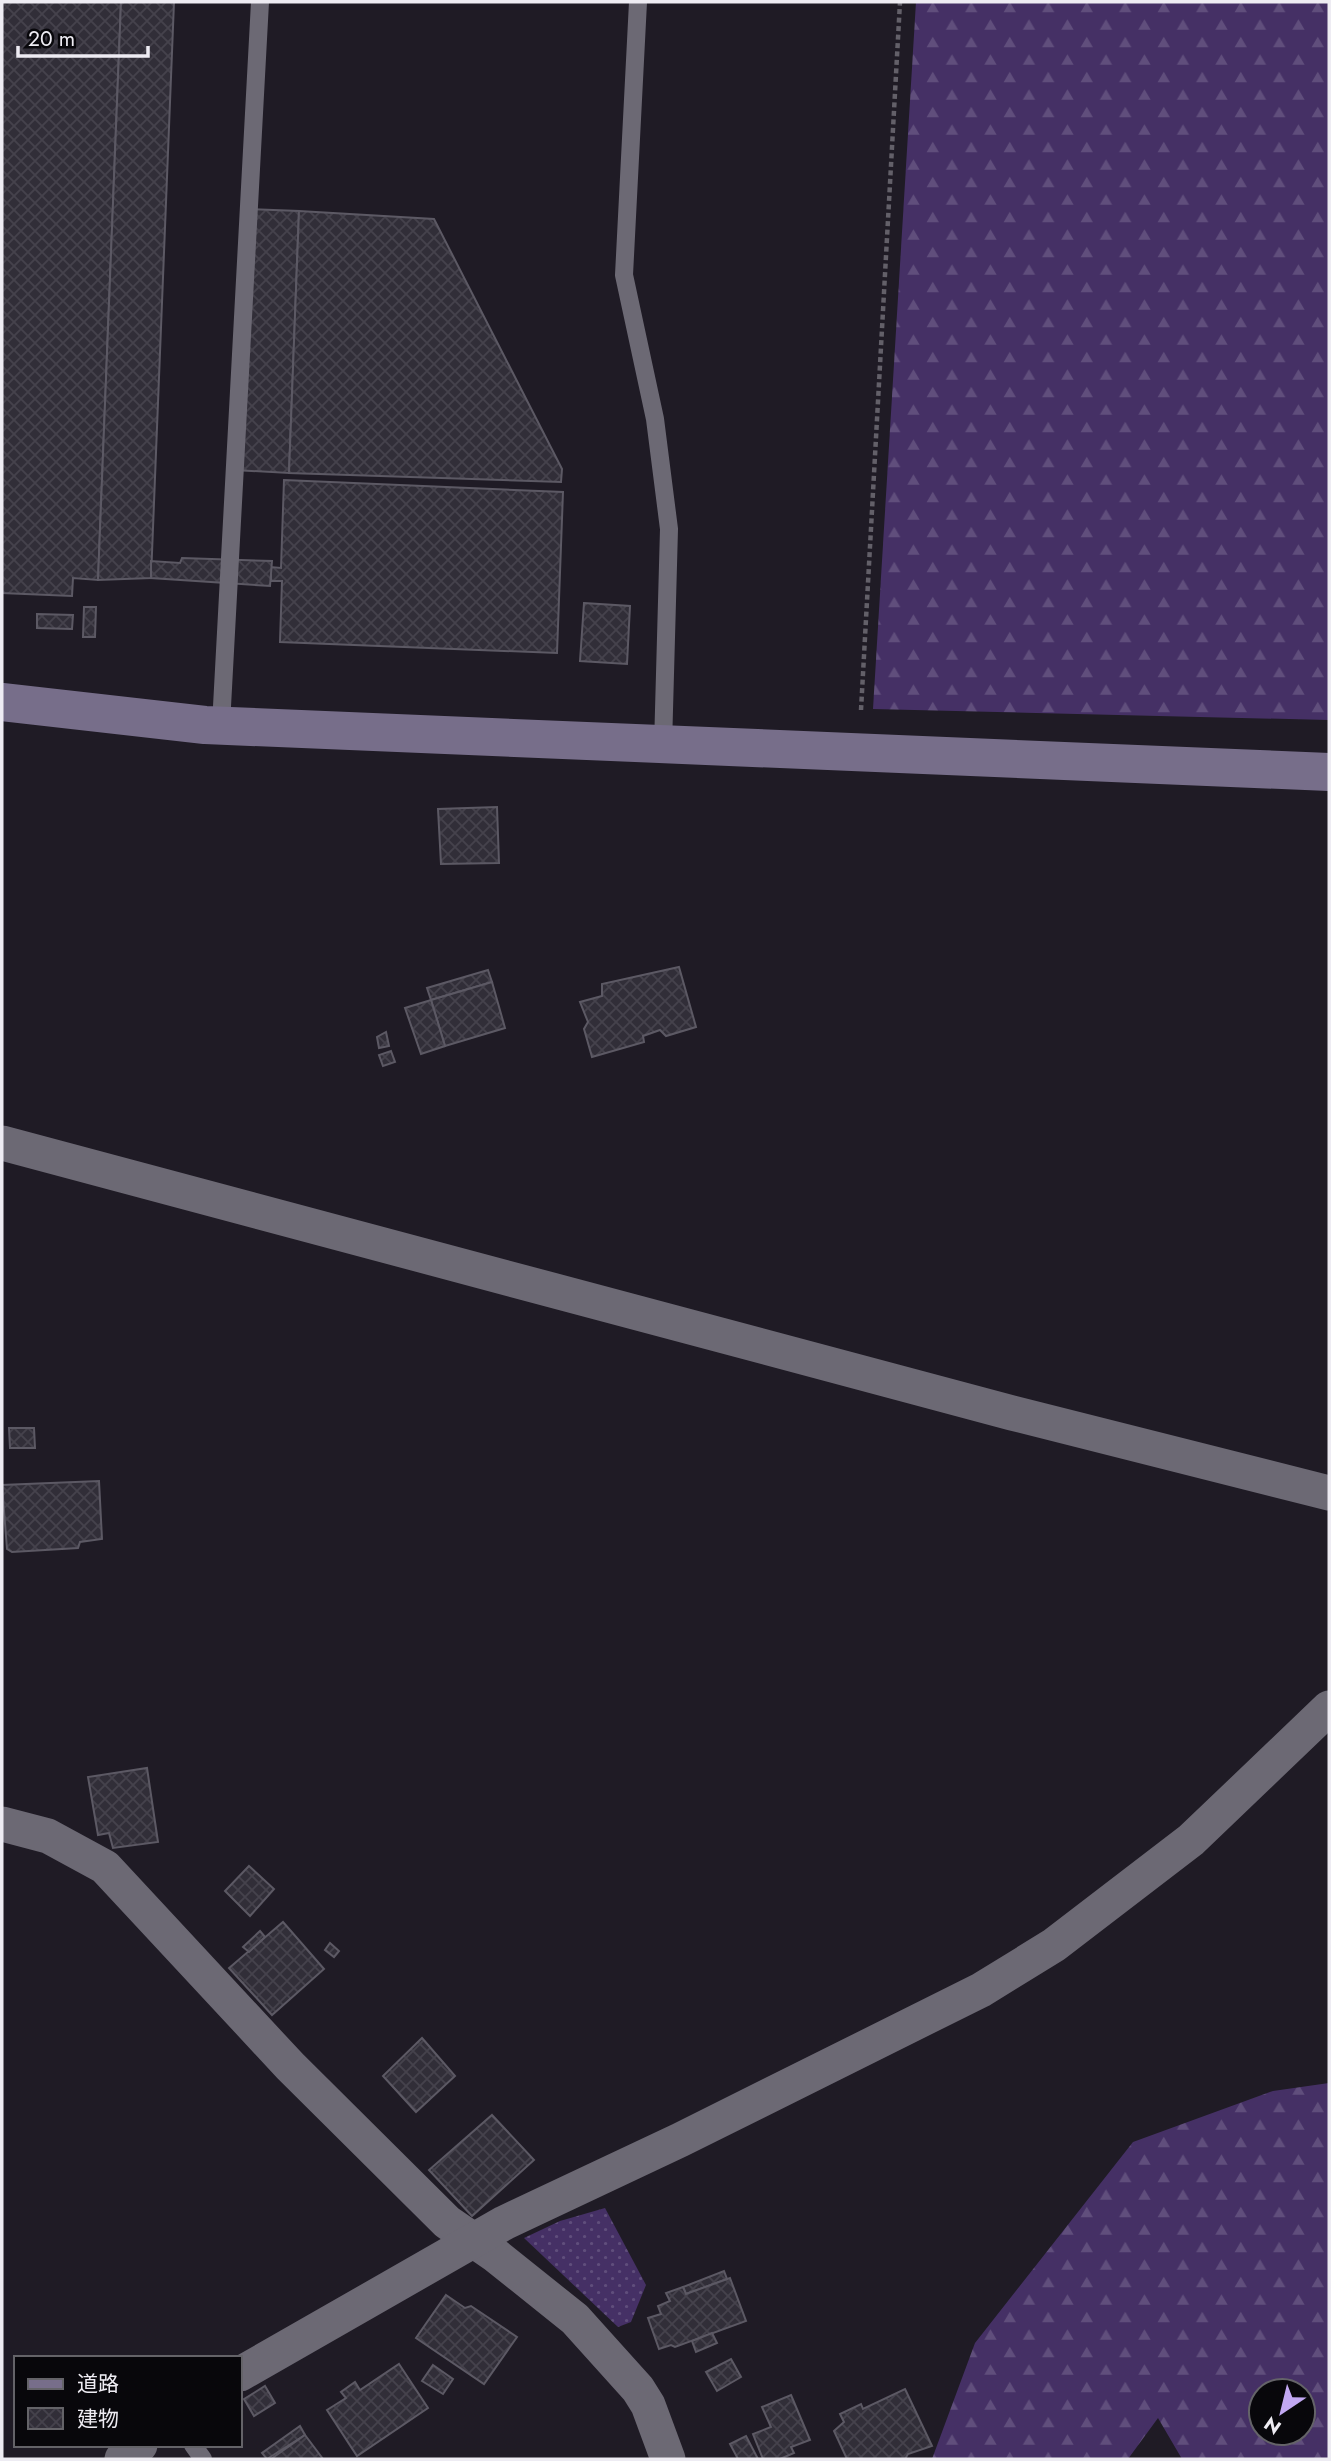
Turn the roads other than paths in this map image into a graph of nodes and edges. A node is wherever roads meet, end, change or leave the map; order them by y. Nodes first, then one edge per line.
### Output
1 (260, 2) edge
2 (638, 2) edge
3 (2, 702) edge
4 (221, 725) junction
5 (663, 746) junction
6 (1329, 772) edge
7 (2, 1143) edge
8 (1329, 1493) edge
9 (1329, 1708) edge
10 (2, 1824) edge
11 (473, 2239) junction
12 (242, 2373) edge
13 (137, 2447) edge
14 (122, 2459) edge
15 (668, 2459) edge

1 - 4 lane
2 - 5 lane
3 - 4 street
4 - 5 street
5 - 6 street
7 - 8 street
9 - 11 street
10 - 11 street
11 - 12 street
11 - 15 street
13 - 14 street

